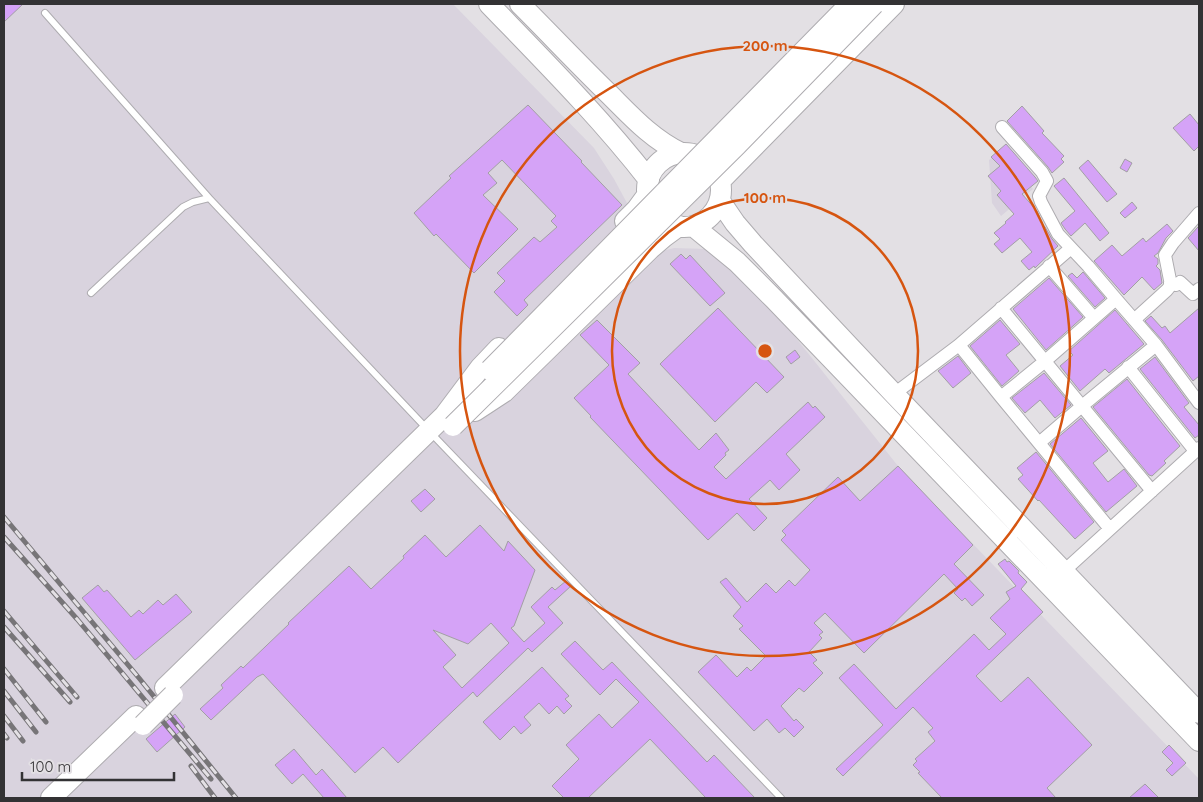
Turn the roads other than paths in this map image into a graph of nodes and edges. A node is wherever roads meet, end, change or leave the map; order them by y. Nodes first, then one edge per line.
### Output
1 (489, 4) edge
2 (520, 4) edge
3 (838, 4) edge
4 (850, 4) edge
5 (874, 4) edge
6 (894, 4) edge
7 (45, 13) dead end
8 (1002, 127) dead end
9 (686, 153) junction
10 (648, 187) junction
11 (720, 191) junction
12 (209, 198) junction
13 (1199, 213) edge
14 (686, 226) junction
15 (1071, 248) junction
16 (1049, 266) junction
17 (1170, 283) junction
18 (1199, 289) edge
19 (91, 293) dead end
20 (1116, 299) junction
21 (1001, 308) junction
22 (1094, 318) junction
23 (1134, 320) junction
24 (1156, 344) junction
25 (959, 345) junction
26 (1044, 362) junction
27 (1128, 368) junction
28 (894, 394) junction
29 (1001, 397) junction
30 (1199, 404) edge
31 (1082, 406) junction
32 (441, 428) junction
33 (1039, 442) junction
34 (1197, 449) edge
35 (1152, 491) junction
36 (1110, 529) junction
37 (1064, 571) junction
38 (1199, 713) edge
39 (139, 720) junction
40 (1199, 740) edge
41 (51, 798) edge
42 (68, 798) edge
43 (780, 798) edge

1 - 10 highway
2 - 9 highway
3 - 9 highway
4 - 32 highway, bridge
5 - 32 highway, bridge
6 - 11 highway
7 - 12 lane
8 - 15 street
9 - 10 highway
9 - 11 highway
10 - 14 highway
10 - 32 highway
11 - 14 highway
11 - 28 highway
12 - 19 lane
12 - 32 lane
13 - 17 street
14 - 32 highway
14 - 40 highway
15 - 16 street
15 - 20 street
16 - 21 street
16 - 22 street
17 - 18 street
17 - 23 street
20 - 22 street
20 - 23 street
21 - 25 street
21 - 26 street
22 - 26 street
23 - 24 street
24 - 27 street
24 - 30 street
25 - 28 street
25 - 29 street
26 - 29 street
26 - 31 street
27 - 31 street
27 - 34 street
28 - 37 highway
29 - 33 street
31 - 33 street
31 - 35 street
32 - 39 highway, bridge
32 - 43 lane
33 - 36 street
34 - 35 street
35 - 36 street
36 - 37 street
37 - 38 highway
39 - 41 highway
39 - 42 highway

